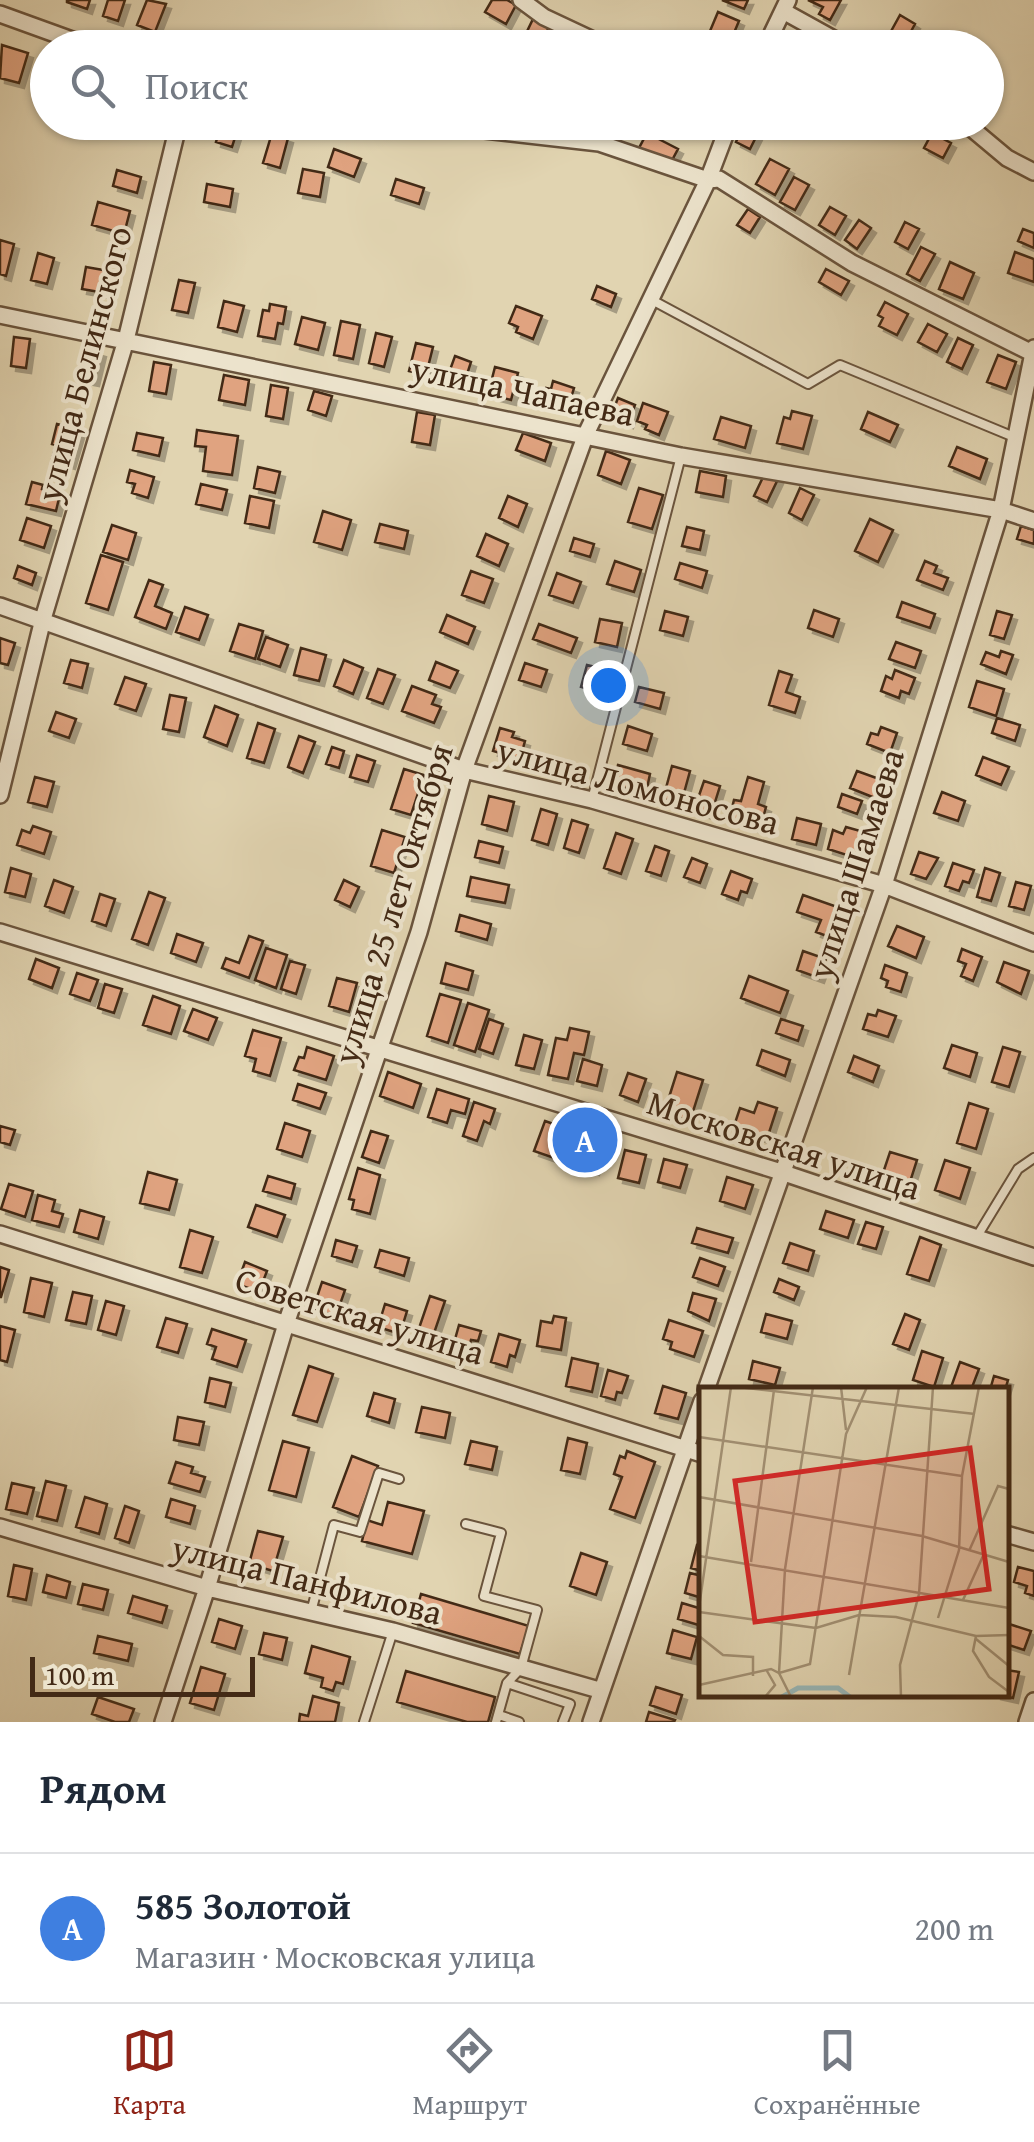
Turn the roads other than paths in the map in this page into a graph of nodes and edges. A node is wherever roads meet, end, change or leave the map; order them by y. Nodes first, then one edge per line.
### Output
1 (521, 0) edge
2 (786, 5) edge
3 (0, 14) edge
4 (44, 30) edge
5 (572, 30) edge
6 (774, 30) edge
7 (823, 30) edge
8 (175, 140) edge
9 (573, 140) edge
10 (723, 140) edge
11 (986, 140) edge
12 (1034, 172) edge
13 (708, 180) junction
14 (650, 299) junction
15 (0, 315) edge
16 (126, 340) junction
17 (1033, 352) edge
18 (586, 434) junction
19 (1014, 437) junction
20 (682, 456) junction
21 (1001, 510) junction
22 (1034, 521) edge
23 (0, 606) edge
24 (43, 619) junction
25 (464, 770) junction
26 (0, 795) edge
27 (592, 800) junction
28 (884, 885) junction
29 (0, 932) edge
30 (1034, 943) edge
31 (379, 1051) junction
32 (1034, 1158) edge
33 (781, 1172) junction
34 (0, 1234) edge
35 (976, 1238) junction
36 (1034, 1257) edge
37 (286, 1324) junction
38 (707, 1387) edge
39 (699, 1410) edge
40 (685, 1450) junction
41 (699, 1453) edge
42 (400, 1479) dead end
43 (466, 1524) dead end
44 (0, 1527) edge
45 (1009, 1535) edge
46 (1034, 1542) edge
47 (208, 1588) junction
48 (311, 1612) junction
49 (393, 1631) junction
50 (521, 1668) junction
51 (506, 1684) junction
52 (599, 1690) junction
53 (1034, 1700) edge
54 (498, 1718) edge
55 (163, 1722) edge
56 (364, 1722) edge
57 (519, 1722) edge
58 (563, 1722) edge
59 (590, 1722) edge
60 (1028, 1722) edge

1 - 5 street
2 - 6 street
2 - 7 street
3 - 4 street
8 - 16 street, улица Белинского
9 - 13 street
10 - 13 street, улица 25 лет Октября
11 - 12 street
13 - 14 street, улица 25 лет Октября
13 - 17 street
14 - 18 street, улица 25 лет Октября
14 - 19 lane
15 - 16 street, улица Чапаева
16 - 18 street, улица Чапаева
16 - 24 street, улица Белинского
17 - 19 street, улица Шамаева
18 - 20 street, улица Чапаева
18 - 25 street, улица 25 лет Октября
19 - 21 street, улица Шамаева
20 - 21 street, улица Чапаева
20 - 27 lane
21 - 22 street, улица Чапаева
21 - 28 street, улица Шамаева
23 - 24 street, улица Ломоносова
24 - 25 street, улица Ломоносова
24 - 26 street, улица Белинского
25 - 27 street, улица Ломоносова
25 - 31 street, улица 25 лет Октября
27 - 28 street, улица Ломоносова
28 - 30 street, улица Ломоносова
28 - 33 street, улица Шамаева
29 - 31 street, Московская улица
31 - 33 street, Московская улица
31 - 37 street, улица 25 лет Октября
32 - 35 lane
33 - 35 street, Московская улица
33 - 38 street, улица Шамаева
34 - 37 street, Советская улица
35 - 36 street, Московская улица
37 - 40 street, Советская улица
37 - 47 street, улица 25 лет Октября
39 - 40 street
40 - 41 street, Советская улица
40 - 52 street
42 - 48 lane
43 - 50 lane
44 - 47 street, улица Панфилова
45 - 46 street
47 - 48 street, улица Панфилова
47 - 55 street, улица 25 лет Октября
48 - 49 street, улица Панфилова
49 - 50 street, улица Панфилова
49 - 56 lane
50 - 51 lane
50 - 52 street, улица Панфилова
51 - 54 lane
51 - 58 lane
52 - 59 street
53 - 60 street
54 - 57 lane

